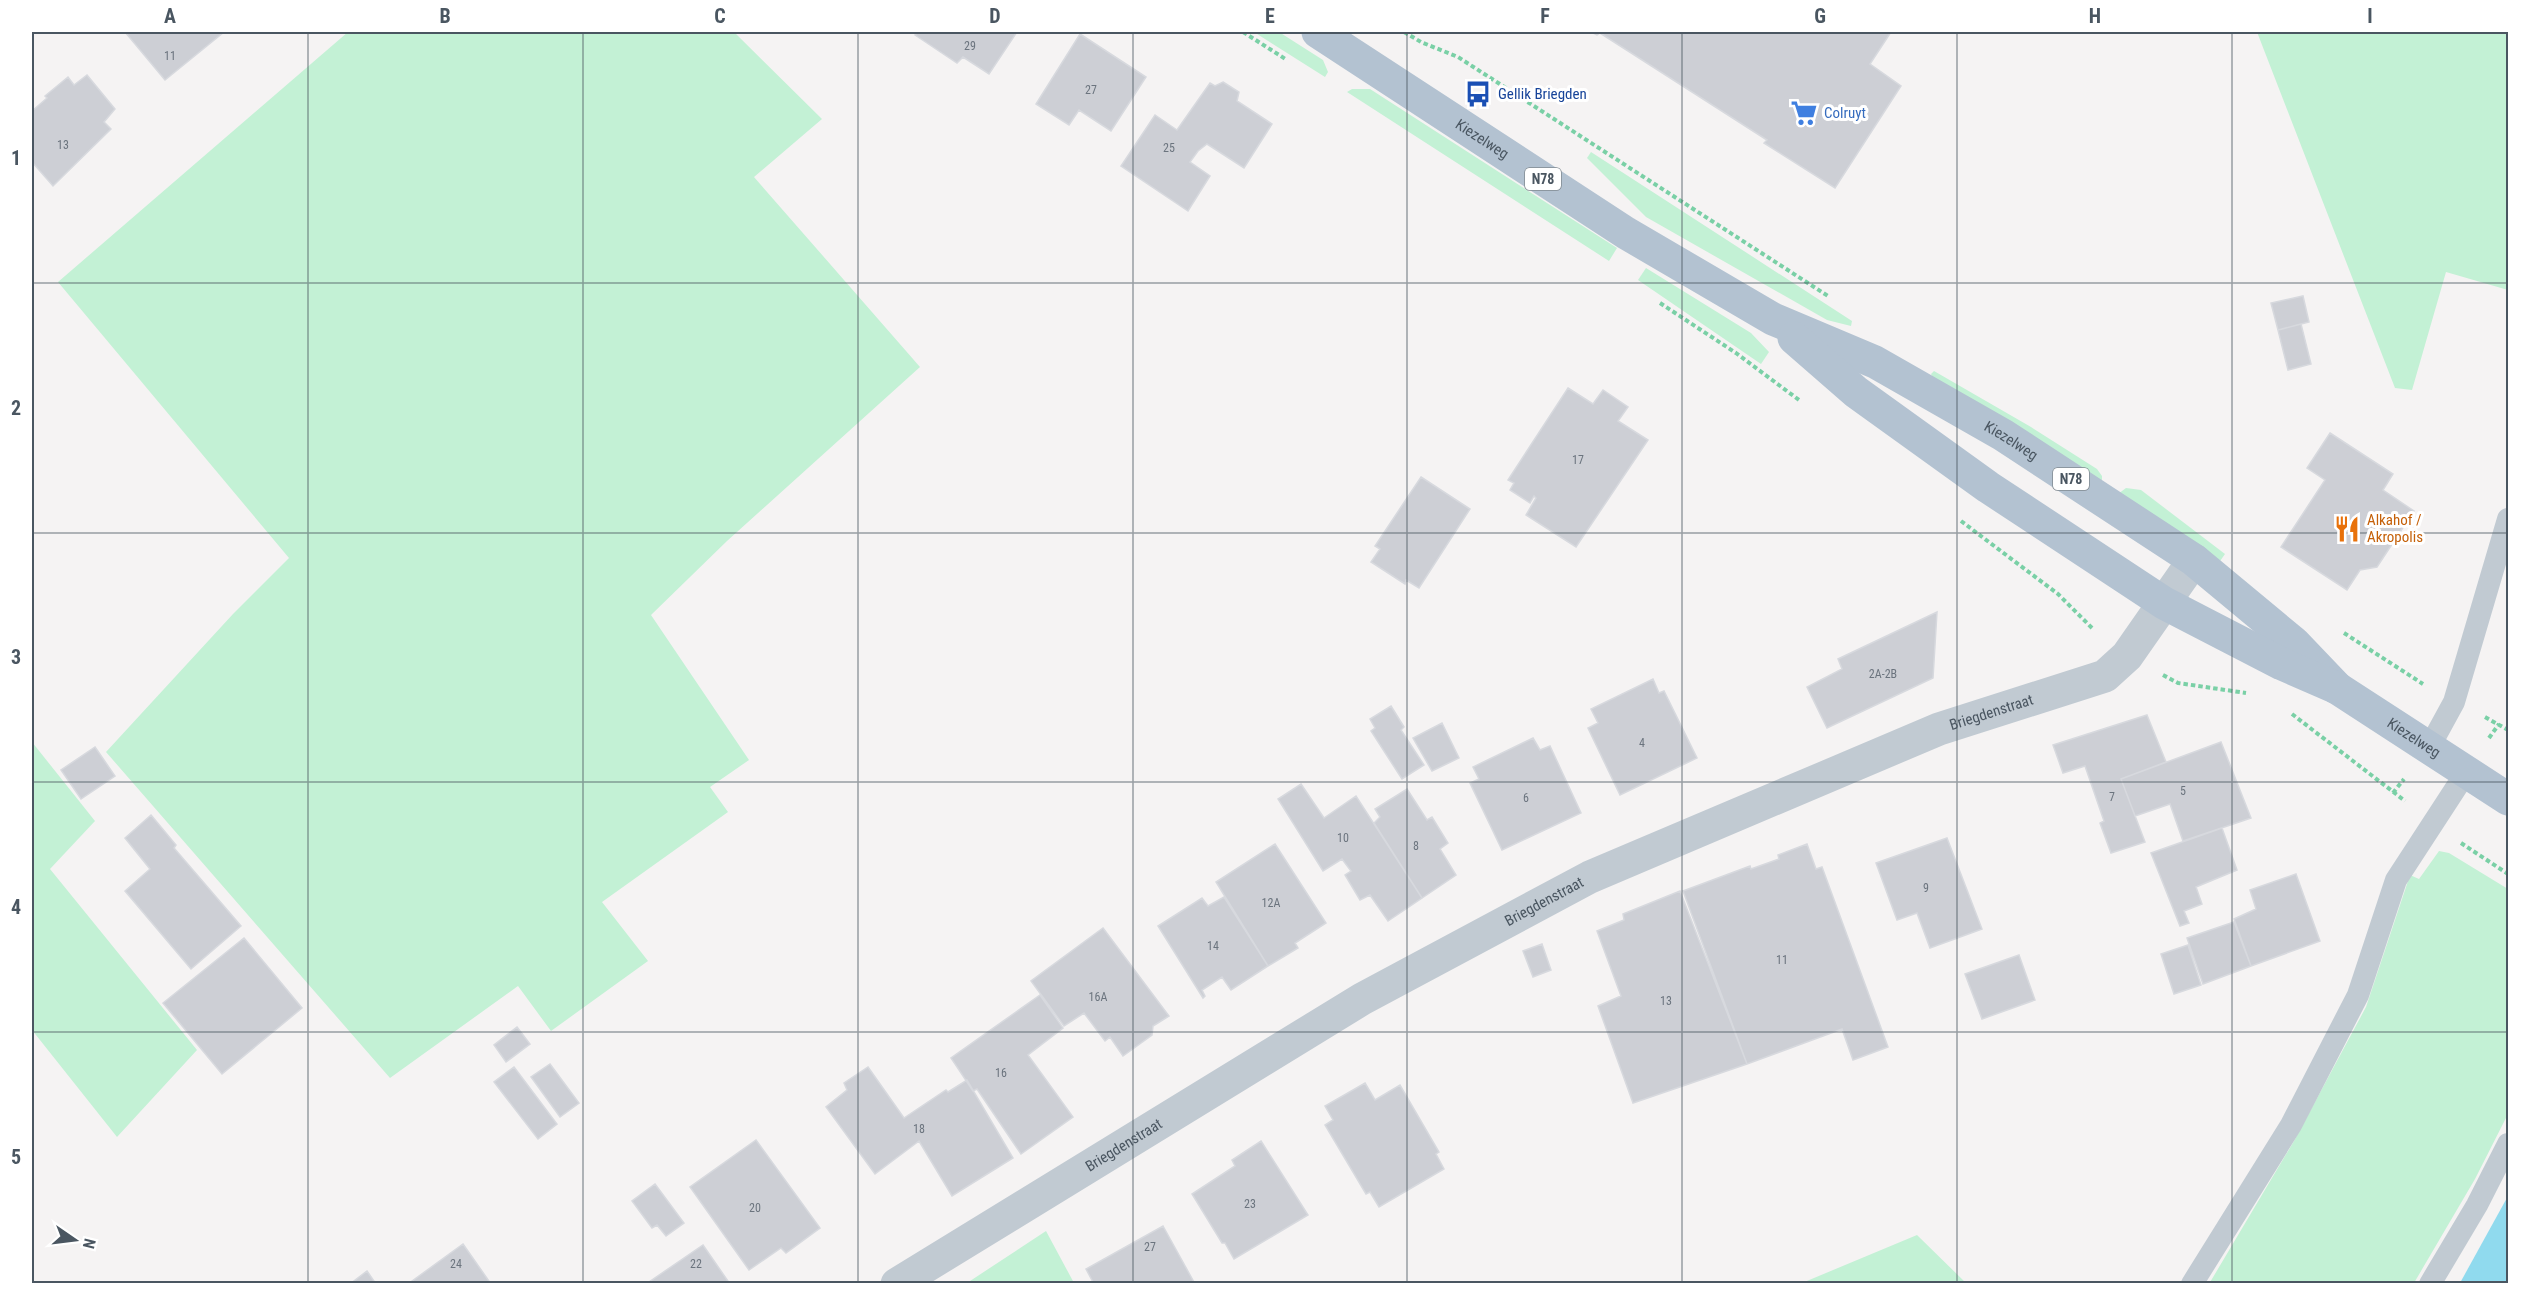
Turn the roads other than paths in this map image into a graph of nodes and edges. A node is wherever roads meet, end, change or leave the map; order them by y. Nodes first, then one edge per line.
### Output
1 (1318, 32) edge
2 (1773, 319) junction
3 (2508, 519) edge
4 (2194, 560) junction
5 (2164, 603) junction
6 (2337, 688) junction
7 (2430, 746) junction
8 (2489, 786) edge
9 (2508, 1144) edge
10 (897, 1284) edge
11 (2192, 1284) edge
12 (2430, 1284) edge

1 - 2 main road, Kiezelweg / N78
2 - 4 main road, Kiezelweg / N78
2 - 5 main road, Kiezelweg / N78
3 - 7 lane
4 - 5 street, Briegdenstraat
4 - 6 main road, Kiezelweg / N78
5 - 6 main road, Kiezelweg / N78
5 - 10 street, Briegdenstraat
6 - 7 main road, Kiezelweg / N78
7 - 8 main road, Kiezelweg / N78
8 - 11 lane
9 - 12 lane

